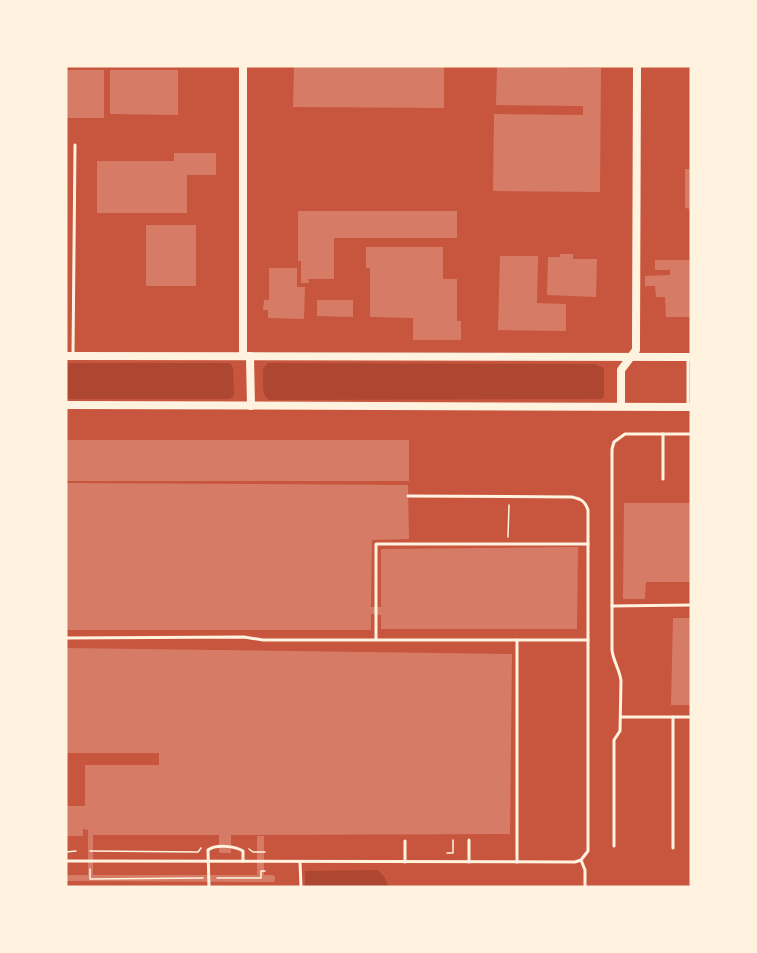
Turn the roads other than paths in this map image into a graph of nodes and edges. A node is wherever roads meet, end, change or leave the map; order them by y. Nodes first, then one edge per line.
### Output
1 (243, 66) edge
2 (637, 66) edge
3 (75, 145) dead end
4 (69, 356) edge
5 (247, 356) junction
6 (632, 357) junction
7 (689, 357) edge
8 (66, 405) edge
9 (251, 406) junction
10 (621, 406) junction
11 (690, 407) edge
12 (663, 434) junction
13 (691, 434) edge
14 (663, 479) dead end
15 (408, 496) dead end
16 (588, 544) junction
17 (691, 605) edge
18 (612, 606) junction
19 (66, 638) edge
20 (376, 639) junction
21 (517, 639) junction
22 (588, 640) junction
23 (621, 717) junction
24 (673, 717) junction
25 (691, 717) edge
26 (469, 840) dead end
27 (405, 842) dead end
28 (614, 846) dead end
29 (673, 848) dead end
30 (581, 860) junction
31 (66, 861) edge
32 (209, 861) junction
33 (243, 861) junction
34 (300, 862) junction
35 (405, 862) junction
36 (469, 862) junction
37 (517, 862) junction
38 (208, 887) edge
39 (301, 887) edge
40 (585, 887) edge

1 - 5 street
2 - 6 street
3 - 4 lane
4 - 5 street
5 - 6 street
5 - 9 street
6 - 7 street
6 - 10 street
7 - 11 lane
8 - 9 street
9 - 10 street
10 - 11 street
12 - 13 lane
12 - 14 lane
12 - 18 lane
15 - 16 lane
16 - 20 lane
16 - 22 lane
17 - 18 lane
18 - 23 lane
19 - 20 lane
20 - 21 lane
21 - 22 lane
21 - 37 lane
22 - 30 lane
23 - 24 lane
23 - 28 lane
24 - 25 lane
24 - 29 lane
26 - 36 lane
27 - 35 lane
30 - 37 lane
30 - 40 lane
31 - 32 lane
32 - 33 lane
32 - 33 lane
32 - 38 lane
33 - 34 lane
34 - 35 lane
34 - 39 lane
35 - 36 lane
36 - 37 lane

